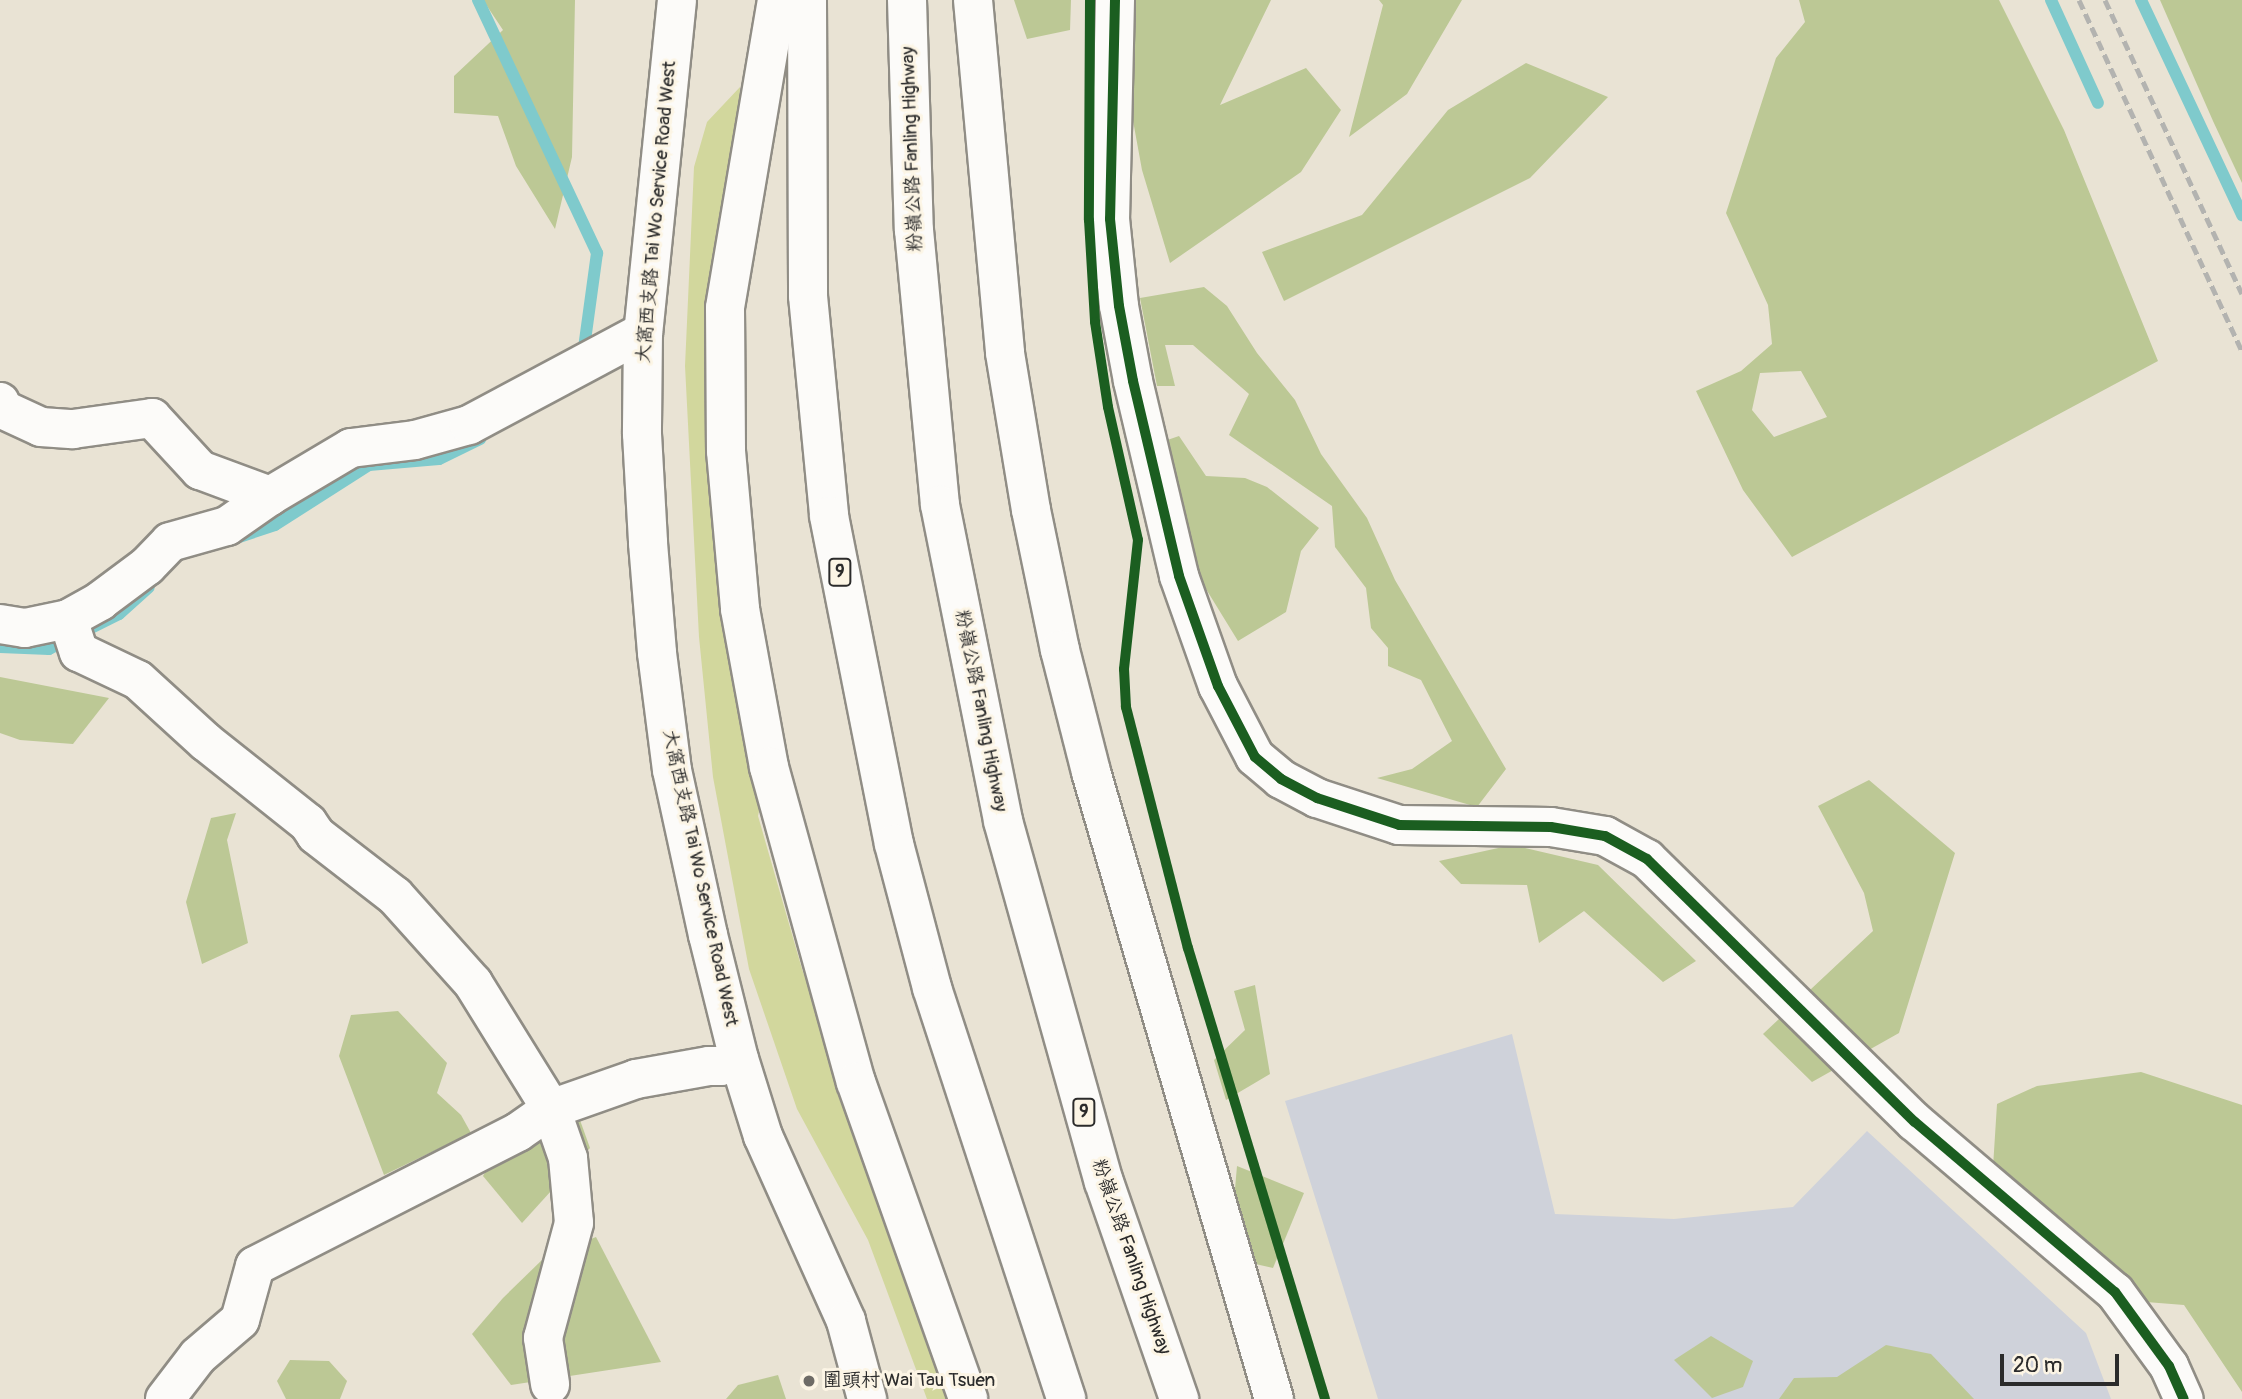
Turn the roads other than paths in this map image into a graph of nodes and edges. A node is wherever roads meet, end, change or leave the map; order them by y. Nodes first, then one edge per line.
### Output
1 (677, 0) edge
2 (777, 0) edge
3 (807, 0) edge
4 (907, 0) edge
5 (973, 0) edge
6 (1115, 0) edge
7 (643, 332) junction
8 (0, 402) edge
9 (270, 496) junction
10 (0, 624) edge
11 (73, 632) junction
12 (739, 1059) junction
13 (551, 1109) junction
14 (550, 1384) dead end
15 (165, 1399) edge
16 (867, 1399) edge
17 (968, 1399) edge
18 (1066, 1399) edge
19 (1179, 1399) edge
20 (1274, 1399) edge
21 (2184, 1399) edge

1 - 7 main road, 大窩西支路 Tai Wo Service Road West
2 - 17 main road
3 - 18 main road, 9
4 - 19 main road, 粉嶺公路 Fanling Highway / 9
5 - 20 main road
6 - 21 main road
7 - 9 main road
7 - 12 main road, 大窩西支路 Tai Wo Service Road West
8 - 9 main road
9 - 11 main road
10 - 11 main road
11 - 13 main road
12 - 13 main road
12 - 16 main road, 大窩西支路 Tai Wo Service Road West
13 - 14 main road
13 - 15 main road

